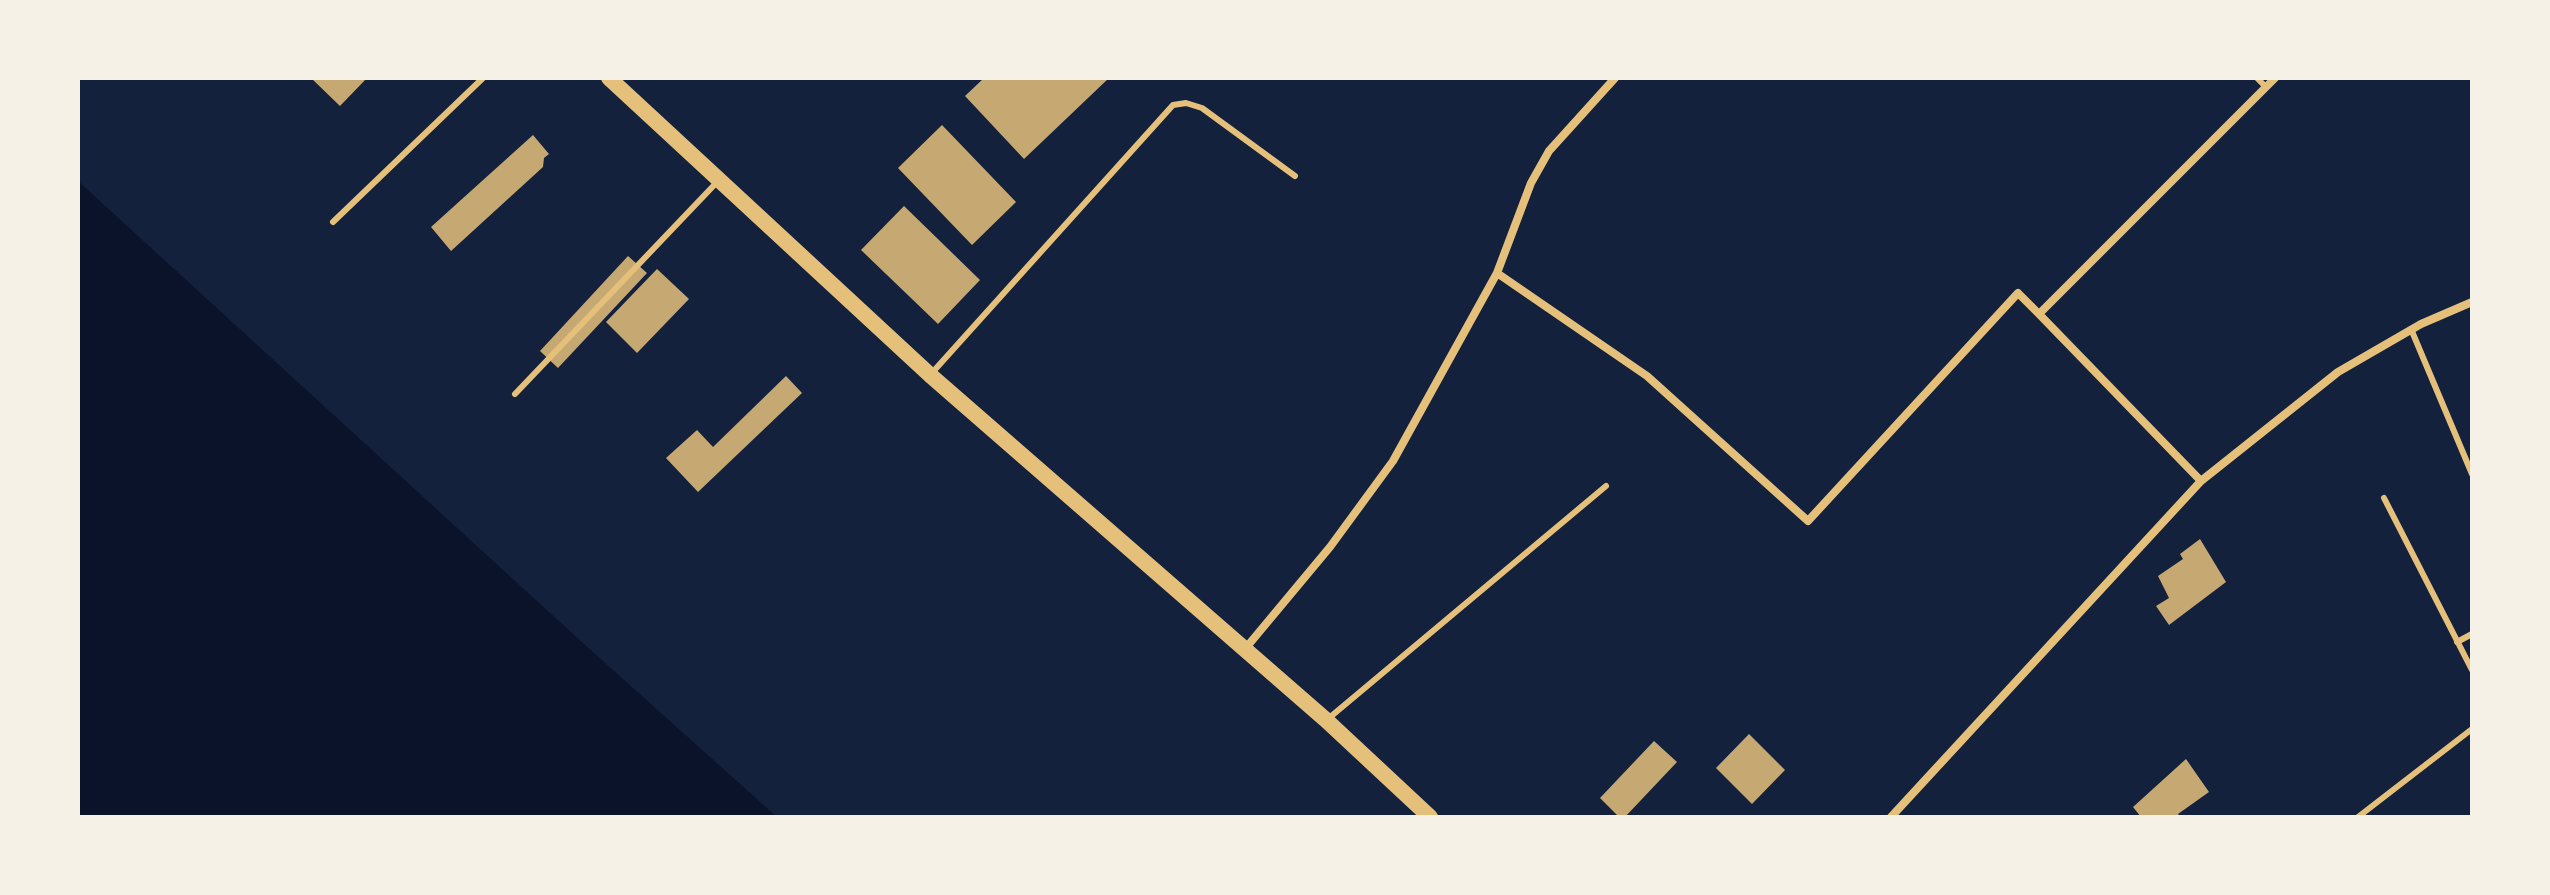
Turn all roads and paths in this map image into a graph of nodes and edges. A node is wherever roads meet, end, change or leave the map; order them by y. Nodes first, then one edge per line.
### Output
1 (483, 78) edge
2 (609, 78) edge
3 (1615, 78) edge
4 (2257, 78) edge
5 (2275, 78) edge
6 (2266, 87) junction
7 (1295, 176) dead end
8 (719, 180) junction
9 (333, 222) dead end
10 (1497, 273) junction
11 (2472, 302) edge
12 (2039, 314) junction
13 (2411, 329) junction
14 (930, 375) junction
15 (515, 394) dead end
16 (2472, 474) edge
17 (2201, 481) junction
18 (1606, 486) dead end
19 (2384, 498) dead end
20 (2472, 634) edge
21 (2457, 642) junction
22 (1244, 650) junction
23 (2472, 670) edge
24 (1326, 720) junction
25 (2472, 729) edge
26 (1430, 817) edge
27 (1891, 817) edge
28 (2358, 817) edge

1 - 9 lane
2 - 8 main road
3 - 10 street
4 - 6 lane
5 - 6 street
6 - 12 street
7 - 14 lane
8 - 14 main road
8 - 15 lane
10 - 12 street
10 - 22 street
11 - 13 street
12 - 17 street
13 - 16 lane
13 - 17 street
14 - 22 main road
17 - 27 street
18 - 24 lane
19 - 21 lane
20 - 21 lane
21 - 23 lane
22 - 24 main road
24 - 26 main road
25 - 28 lane

